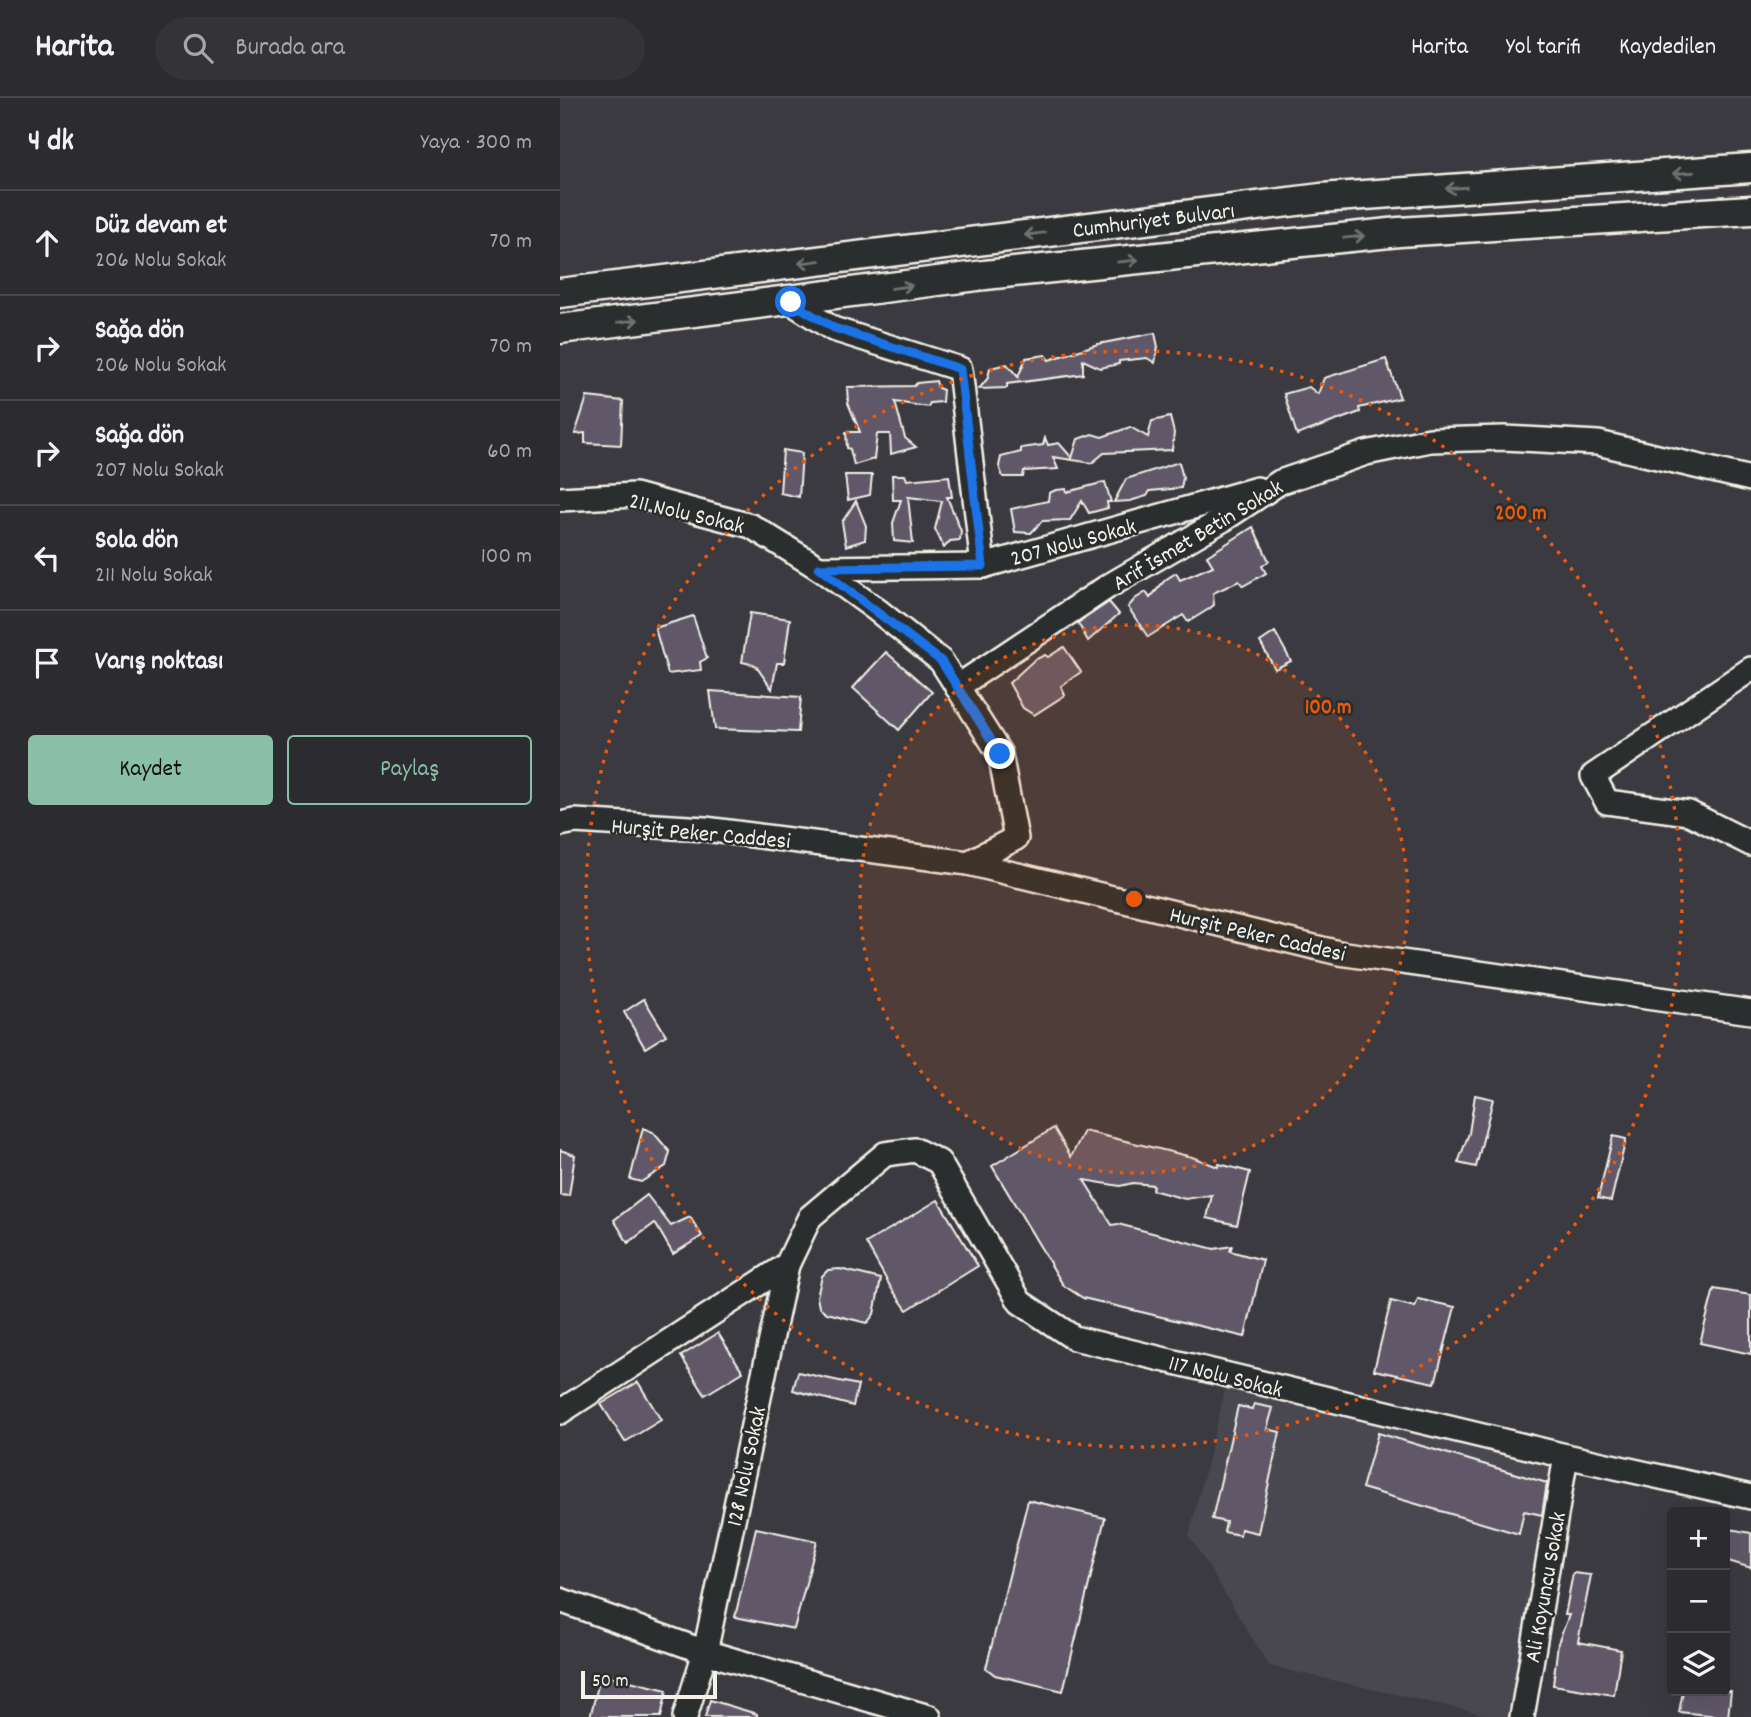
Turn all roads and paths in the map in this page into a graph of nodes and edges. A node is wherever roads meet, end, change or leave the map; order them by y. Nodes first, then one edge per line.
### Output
1 (1751, 168) edge
2 (1751, 209) edge
3 (560, 293) edge
4 (791, 302) junction
5 (560, 329) edge
6 (1751, 479) edge
7 (1280, 482) junction
8 (560, 499) edge
9 (983, 566) junction
10 (819, 568) junction
11 (1751, 669) edge
12 (957, 687) junction
13 (560, 824) edge
14 (1751, 844) edge
15 (968, 863) junction
16 (1751, 1012) edge
17 (810, 1217) joint
18 (787, 1265) junction
19 (560, 1412) edge
20 (1566, 1456) junction
21 (1751, 1497) edge
22 (560, 1600) edge
23 (705, 1652) junction
24 (923, 1716) edge
25 (685, 1717) edge
26 (1522, 1717) edge

1 -> 3 main road, Cumhuriyet Bulvarı
4 -> 2 main road, Cumhuriyet Bulvarı
5 -> 4 main road, Cumhuriyet Bulvarı
4 - 9 street
6 - 7 street, Arif İsmet Betin Sokak
7 - 9 street, 207 Nolu Sokak
7 - 12 street, Arif İsmet Betin Sokak
8 - 10 street, 211 Nolu Sokak
9 - 10 street, 207 Nolu Sokak
10 - 12 street, 211 Nolu Sokak
11 - 14 street
12 - 15 street, 211 Nolu Sokak
13 - 15 street, Hurşit Peker Caddesi
15 - 16 street, Hurşit Peker Caddesi
17 - 18 street, 128 Nolu Sokak
17 - 20 street, 117 Nolu Sokak
18 - 19 street
18 - 23 street, 128 Nolu Sokak
20 - 21 street, 117 Nolu Sokak
20 - 26 street, Ali Koyuncu Sokak
22 - 23 street
23 - 24 street
23 - 25 street, 128 Nolu Sokak

